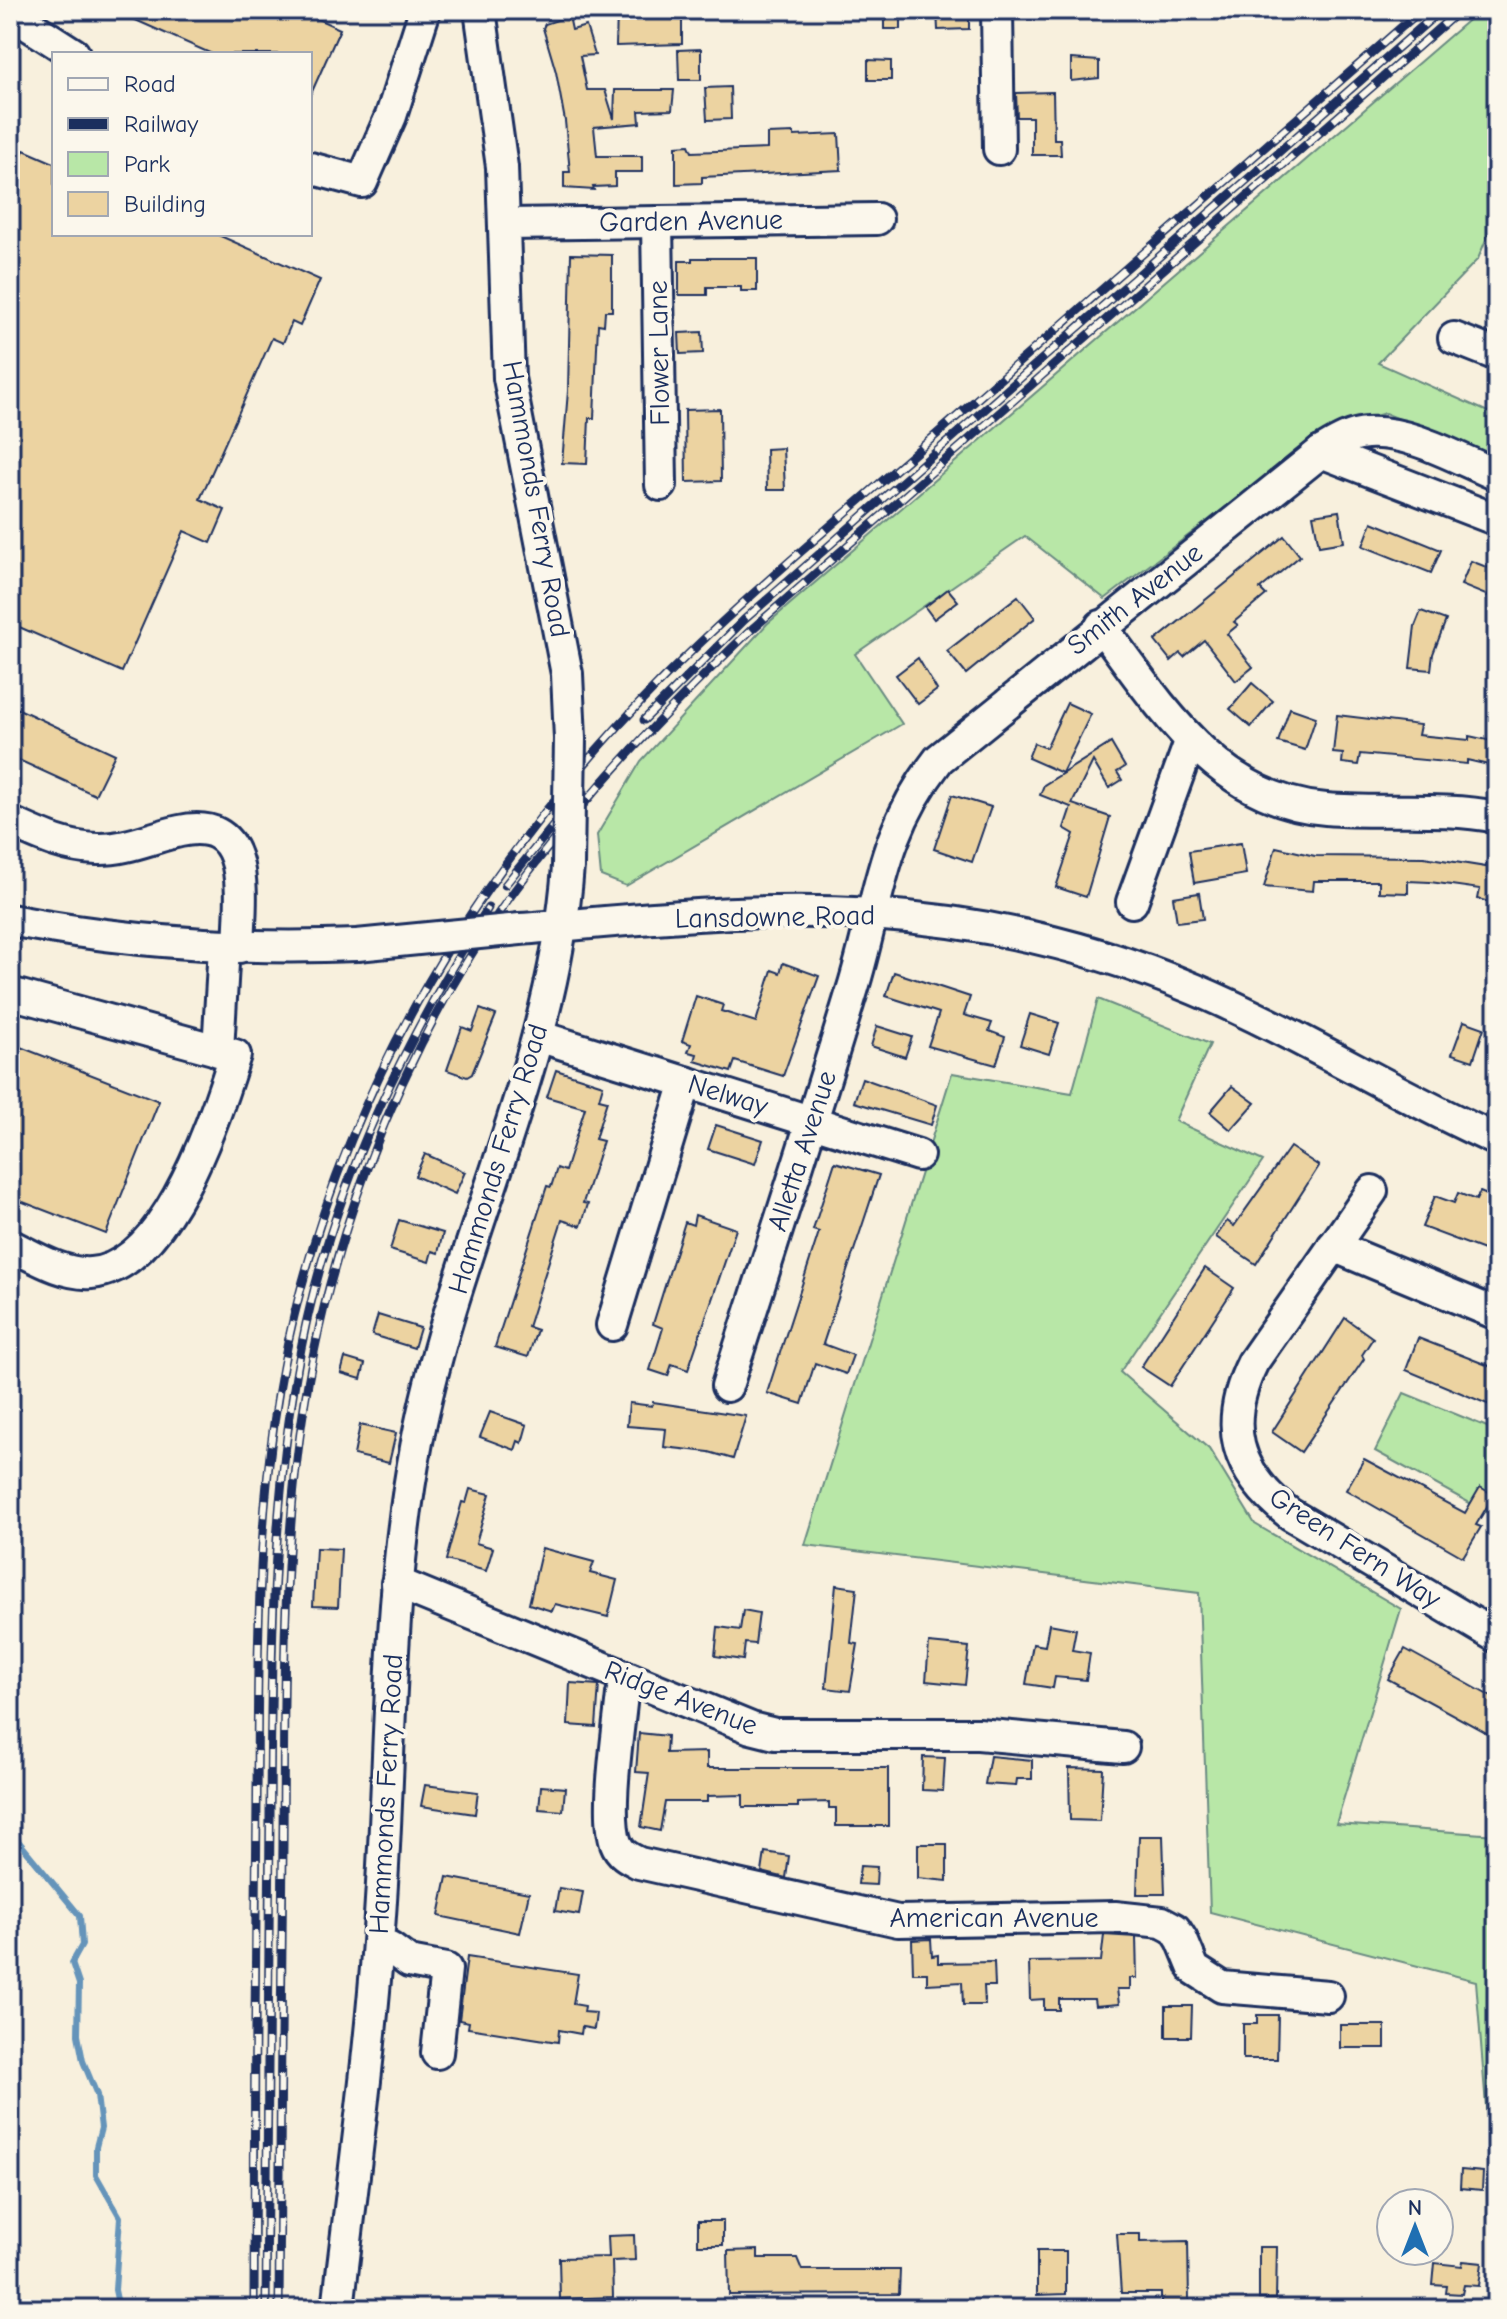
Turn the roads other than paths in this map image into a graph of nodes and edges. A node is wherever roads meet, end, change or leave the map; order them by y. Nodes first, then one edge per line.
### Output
1 (425, 10) edge
2 (480, 10) edge
3 (997, 10) edge
4 (10, 13) edge
5 (71, 52) edge
6 (999, 149) dead end
7 (312, 169) edge
8 (877, 219) dead end
9 (657, 222) junction
10 (506, 224) junction
11 (1454, 338) dead end
12 (1497, 355) edge
13 (1321, 452) junction
14 (1497, 475) edge
15 (661, 485) dead end
16 (1497, 520) edge
17 (1101, 626) junction
18 (1190, 742) junction
19 (1497, 817) edge
20 (10, 822) edge
21 (1132, 902) dead end
22 (872, 914) junction
23 (10, 920) edge
24 (564, 926) junction
25 (232, 946) junction
26 (10, 993) edge
27 (538, 1036) junction
28 (218, 1051) junction
29 (686, 1082) junction
30 (812, 1121) junction
31 (1497, 1140) edge
32 (918, 1155) dead end
33 (1372, 1191) dead end
34 (10, 1245) edge
35 (1333, 1246) junction
36 (1497, 1314) edge
37 (612, 1325) dead end
38 (727, 1386) dead end
39 (397, 1583) junction
40 (1497, 1637) edge
41 (631, 1679) junction
42 (1123, 1747) dead end
43 (378, 1947) junction
44 (1328, 1996) dead end
45 (437, 2053) dead end
46 (338, 2309) edge

1 - 7 street
2 - 10 street, Hammonds Ferry Road
3 - 6 street
4 - 5 street
8 - 9 street, Garden Avenue
9 - 10 street, Garden Avenue
9 - 15 street, Flower Lane
10 - 24 street, Hammonds Ferry Road, bridge
11 - 12 street
13 - 14 street, Smith Avenue
13 - 16 street
13 - 17 street, Smith Avenue
17 - 18 street
17 - 22 street, Smith Avenue
18 - 19 street
18 - 21 street
20 - 25 street
22 - 24 street, Lansdowne Road
22 - 30 street, Alletta Avenue
22 - 31 street, Lansdowne Road
23 - 25 street, Lansdowne Road
24 - 25 street, Lansdowne Road, bridge
24 - 27 street, Hammonds Ferry Road
25 - 28 street
26 - 28 street
27 - 29 street, Nelway
27 - 39 street, Hammonds Ferry Road
28 - 34 street
29 - 30 street, Nelway
29 - 37 street
30 - 32 street, Nelway
30 - 38 street, Alletta Avenue
33 - 35 street, Green Fern Way
35 - 36 street
35 - 40 street, Green Fern Way
39 - 41 street, Ridge Avenue
39 - 43 street, Hammonds Ferry Road
41 - 42 street, Ridge Avenue
41 - 44 street, American Avenue
43 - 45 street
43 - 46 street, Hammonds Ferry Road

